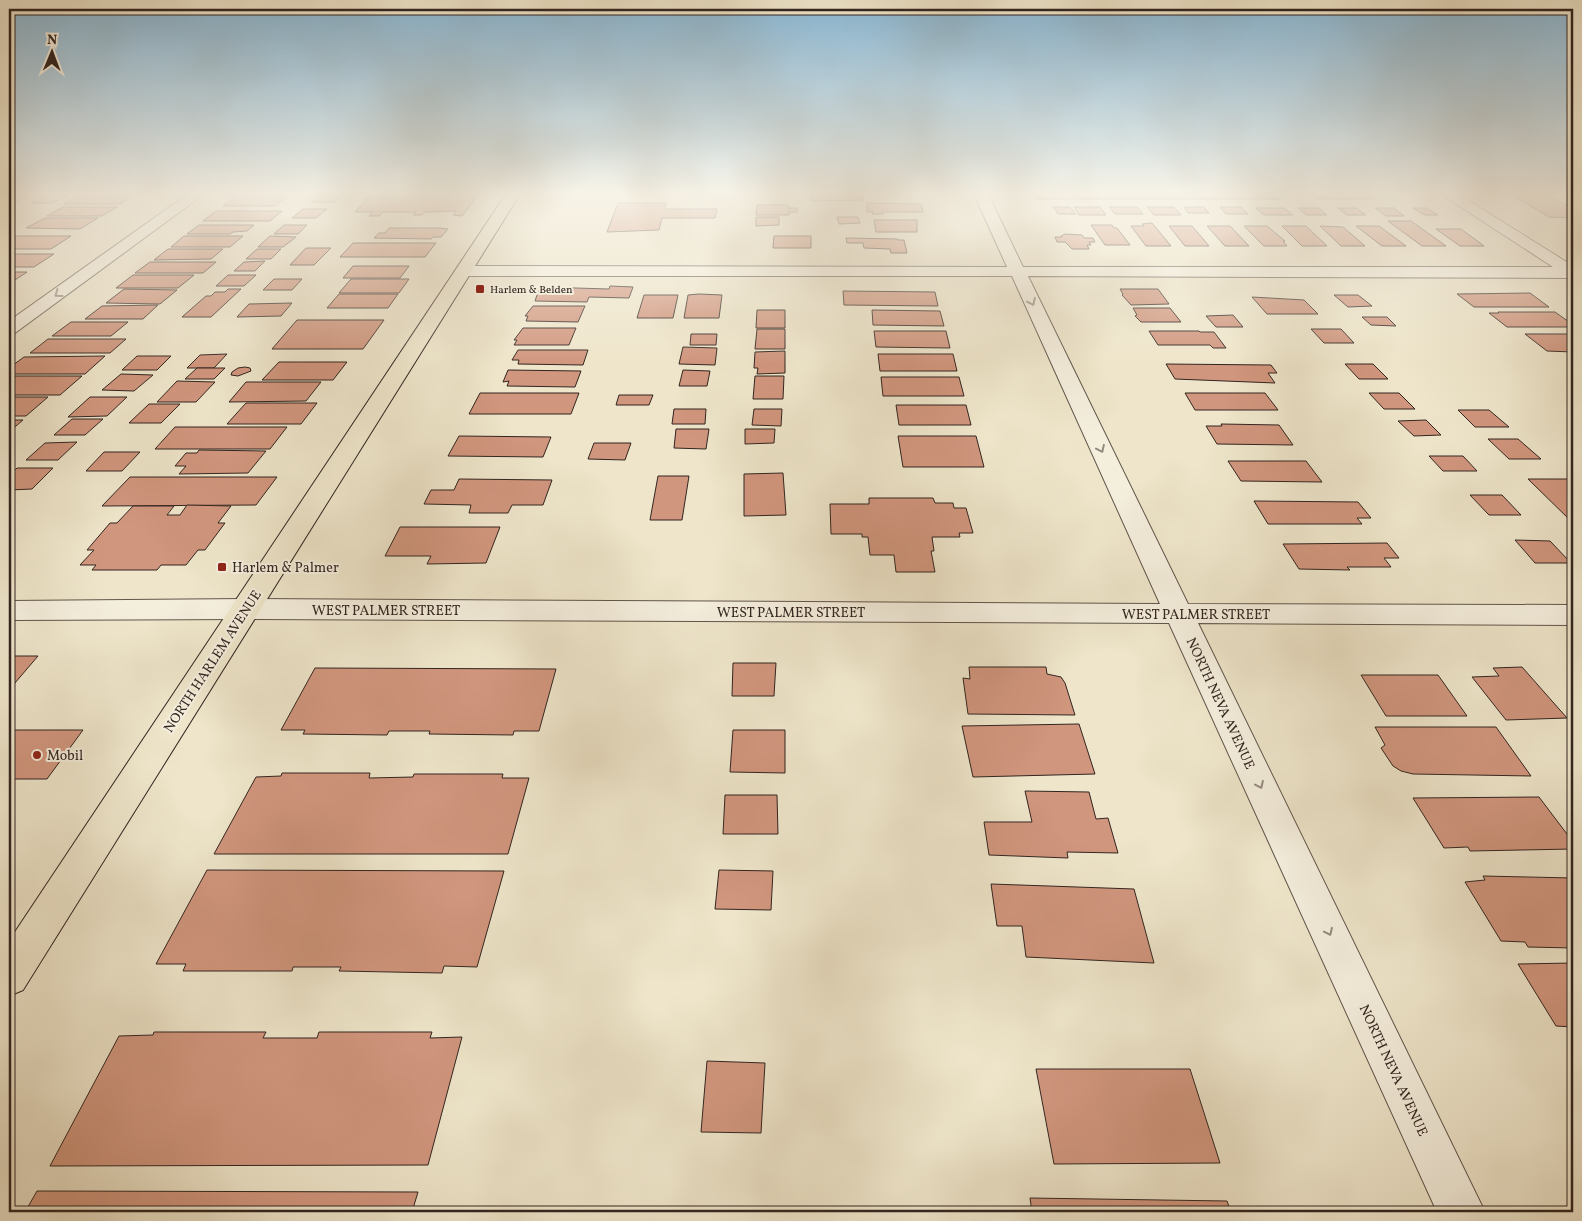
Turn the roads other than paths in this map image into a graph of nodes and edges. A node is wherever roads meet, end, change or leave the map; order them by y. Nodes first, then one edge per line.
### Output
1 (118, 251) edge
2 (477, 251) edge
3 (1008, 251) edge
4 (1538, 251) edge
5 (464, 271) junction
6 (1017, 271) junction
7 (1573, 273) edge
8 (9, 329) edge
9 (245, 609) junction
10 (9, 611) edge
11 (1178, 614) junction
12 (1573, 615) edge
13 (9, 976) edge
14 (1461, 1212) edge

1 -> 8 street
2 - 5 main road, NORTH HARLEM AVENUE
3 - 6 street, NORTH NEVA AVENUE
4 - 7 street
5 - 6 street
5 - 9 main road, NORTH HARLEM AVENUE
6 - 7 street
6 -> 11 street, NORTH NEVA AVENUE
9 - 10 street, WEST PALMER STREET
9 - 11 street, WEST PALMER STREET
9 - 13 main road, NORTH HARLEM AVENUE
11 - 12 street, WEST PALMER STREET
11 -> 14 street, NORTH NEVA AVENUE

